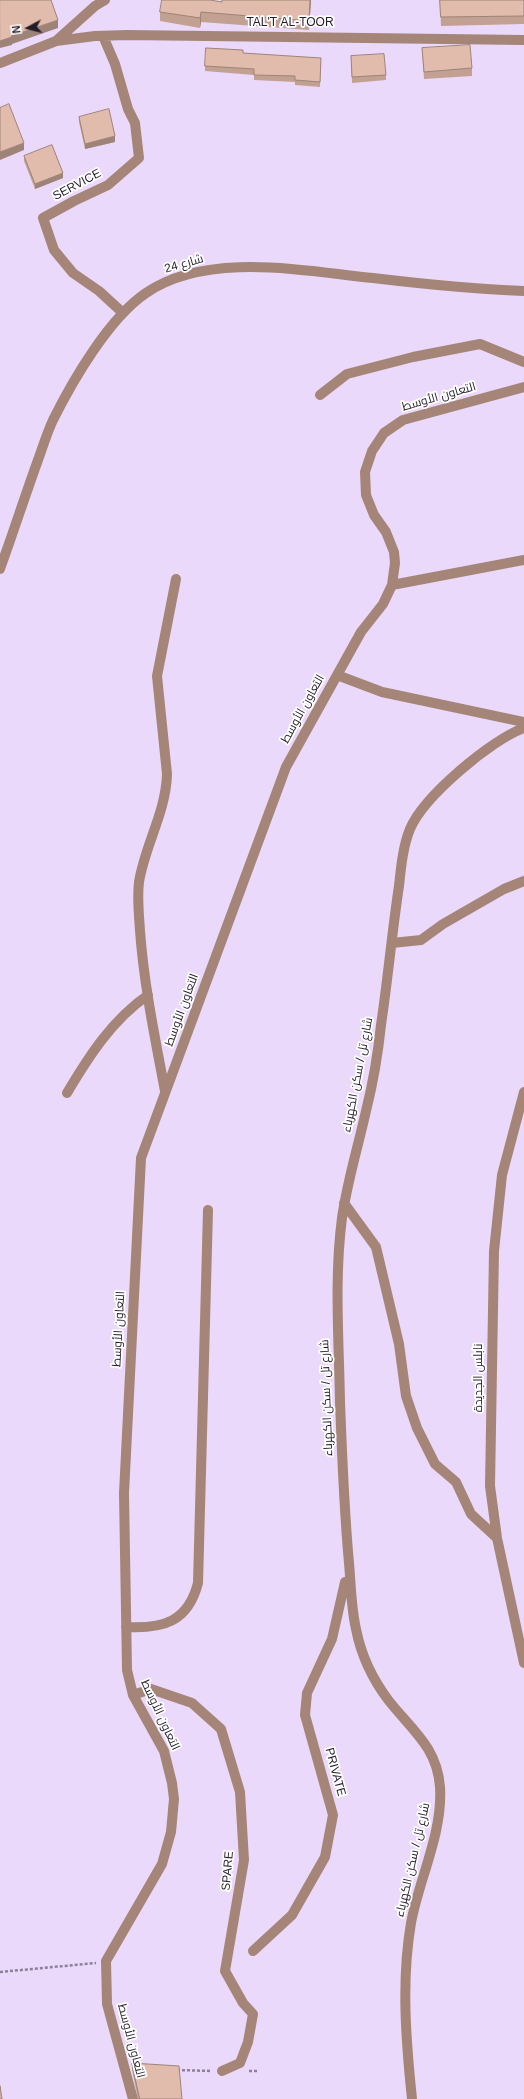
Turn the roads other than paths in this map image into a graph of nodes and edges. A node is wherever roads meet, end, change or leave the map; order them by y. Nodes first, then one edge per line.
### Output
1 (105, 0) edge
2 (103, 36) junction
3 (524, 40) edge
4 (56, 41) junction
5 (0, 63) edge
6 (524, 291) edge
7 (123, 313) junction
8 (524, 362) edge
9 (524, 387) edge
10 (320, 395) dead end
11 (524, 560) edge
12 (0, 569) edge
13 (176, 579) dead end
14 (392, 585) junction
15 (337, 675) junction
16 (524, 722) edge
17 (524, 728) edge
18 (524, 881) edge
19 (392, 943) junction
20 (148, 995) junction
21 (165, 1092) junction
22 (524, 1092) edge
23 (67, 1093) dead end
24 (344, 1203) junction
25 (208, 1210) dead end
26 (497, 1538) junction
27 (345, 1582) dead end
28 (126, 1628) junction
29 (524, 1663) edge
30 (133, 1695) junction
31 (253, 1950) dead end
32 (222, 2071) road end
33 (133, 2099) edge
34 (412, 2099) edge

1 - 4 street
2 - 3 street, TAL'T AL-TOOR
2 - 4 street, TAL'T AL-TOOR
2 - 7 street, SERVICE
4 - 5 street
6 - 7 street, شارع 24
7 - 12 street, شارع 24
8 - 10 street
9 - 14 street, التعاون الأوسط
11 - 14 street
13 - 20 street
14 - 15 street, التعاون الأوسط
15 - 16 street
15 - 21 street, التعاون الأوسط
17 - 19 street, شارع تل / سكن الكهرباء
18 - 19 street
19 - 24 street, شارع تل / سكن الكهرباء
20 - 21 street
20 - 23 street
21 - 28 street, التعاون الأوسط
22 - 26 street, نابلس الجديدة
24 - 26 street
24 - 34 street, شارع تل / سكن الكهرباء
25 - 28 street
26 - 29 street, نابلس الجديدة
27 - 31 street, PRIVATE
28 - 30 street, التعاون الأوسط
30 - 32 street, SPARE
30 - 33 street, التعاون الأوسط

